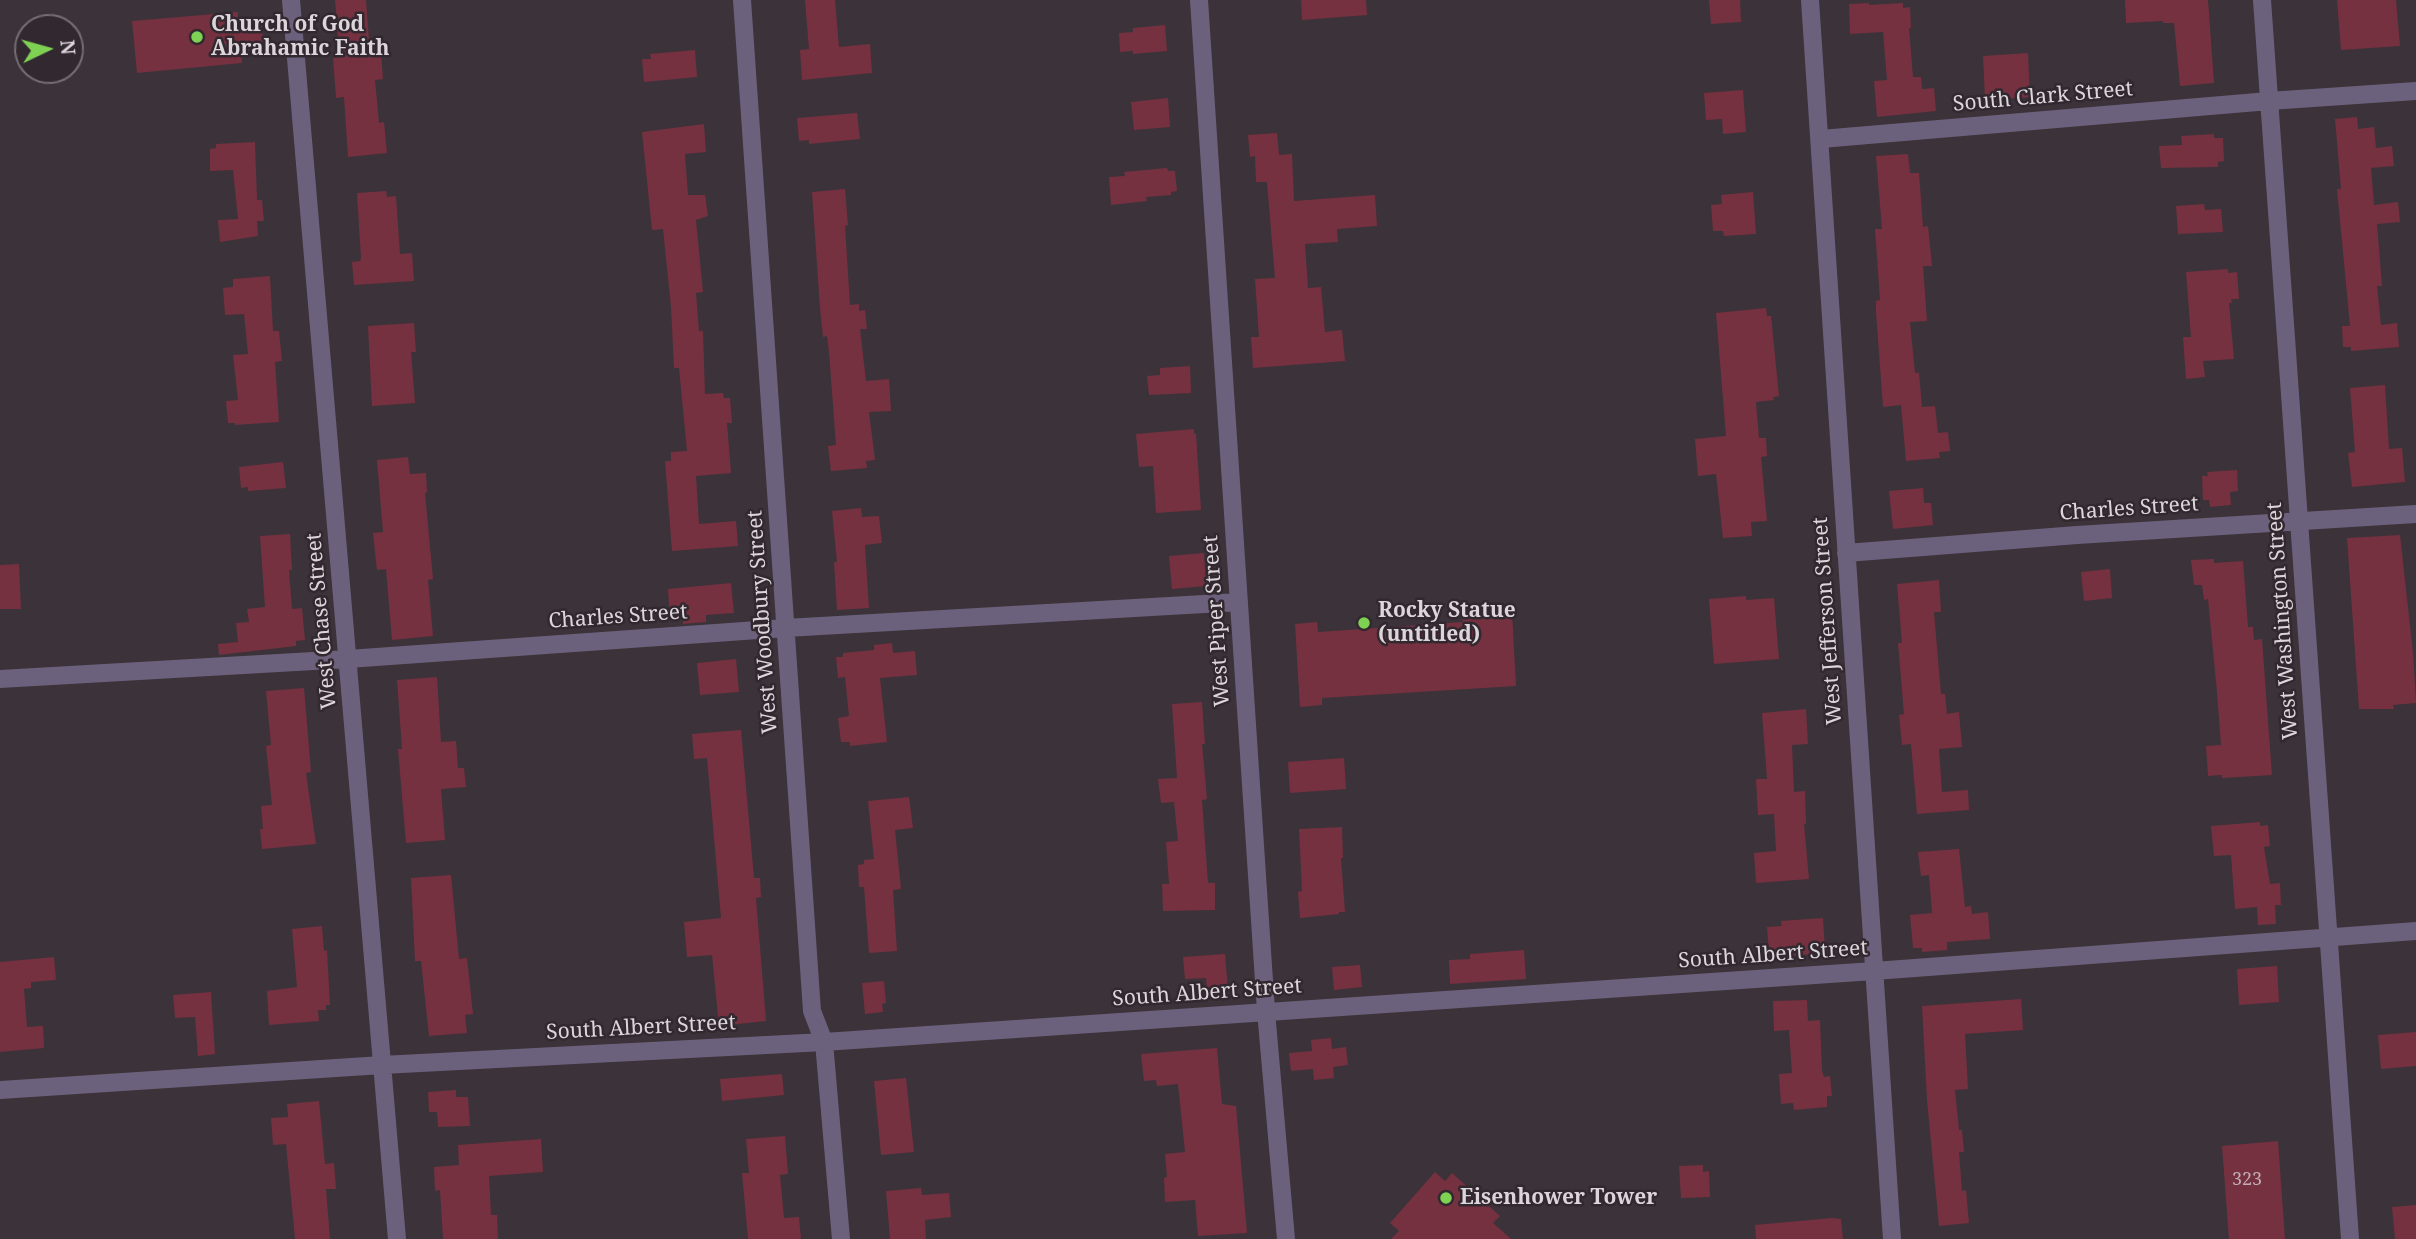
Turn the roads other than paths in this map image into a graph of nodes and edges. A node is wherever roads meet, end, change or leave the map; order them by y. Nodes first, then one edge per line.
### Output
1 (291, 0) edge
2 (742, 0) edge
3 (1199, 0) edge
4 (1810, 0) edge
5 (2262, 0) edge
6 (2416, 91) edge
7 (2269, 100) junction
8 (1821, 138) junction
9 (2416, 514) edge
10 (2299, 522) junction
11 (1846, 553) junction
12 (1239, 602) junction
13 (786, 628) junction
14 (348, 659) junction
15 (0, 679) edge
16 (2416, 931) edge
17 (2327, 937) junction
18 (1874, 971) junction
19 (1266, 1011) junction
20 (824, 1042) junction
21 (382, 1065) junction
22 (0, 1090) edge
23 (397, 1239) edge
24 (841, 1239) edge
25 (1286, 1239) edge
26 (1892, 1239) edge
27 (2350, 1239) edge

1 - 14 street, West Chase Street
2 - 13 street, West Woodbury Street
3 - 12 street, West Piper Street
4 - 8 street, West Jefferson Street
5 - 7 street, West Washington Street
6 - 7 street, South Clark Street
7 - 8 street, South Clark Street
7 - 10 street, West Washington Street
8 - 11 street, West Jefferson Street
9 - 10 street, Charles Street
10 - 11 street, Charles Street
10 - 17 street, West Washington Street
11 - 18 street, West Jefferson Street
12 - 13 street, Charles Street
12 - 19 street, West Piper Street
13 - 14 street, Charles Street
13 - 20 street, West Woodbury Street
14 - 15 street, Charles Street
14 - 21 street, West Chase Street
16 - 17 street, South Albert Street
17 - 18 street, South Albert Street
17 - 27 street, West Washington Street
18 - 19 street, South Albert Street
18 - 26 street, West Jefferson Street
19 - 20 street, South Albert Street
19 - 25 street, West Piper Street
20 - 21 street, South Albert Street
20 - 24 street, West Woodbury Street
21 - 22 street, South Albert Street
21 - 23 street, West Chase Street

